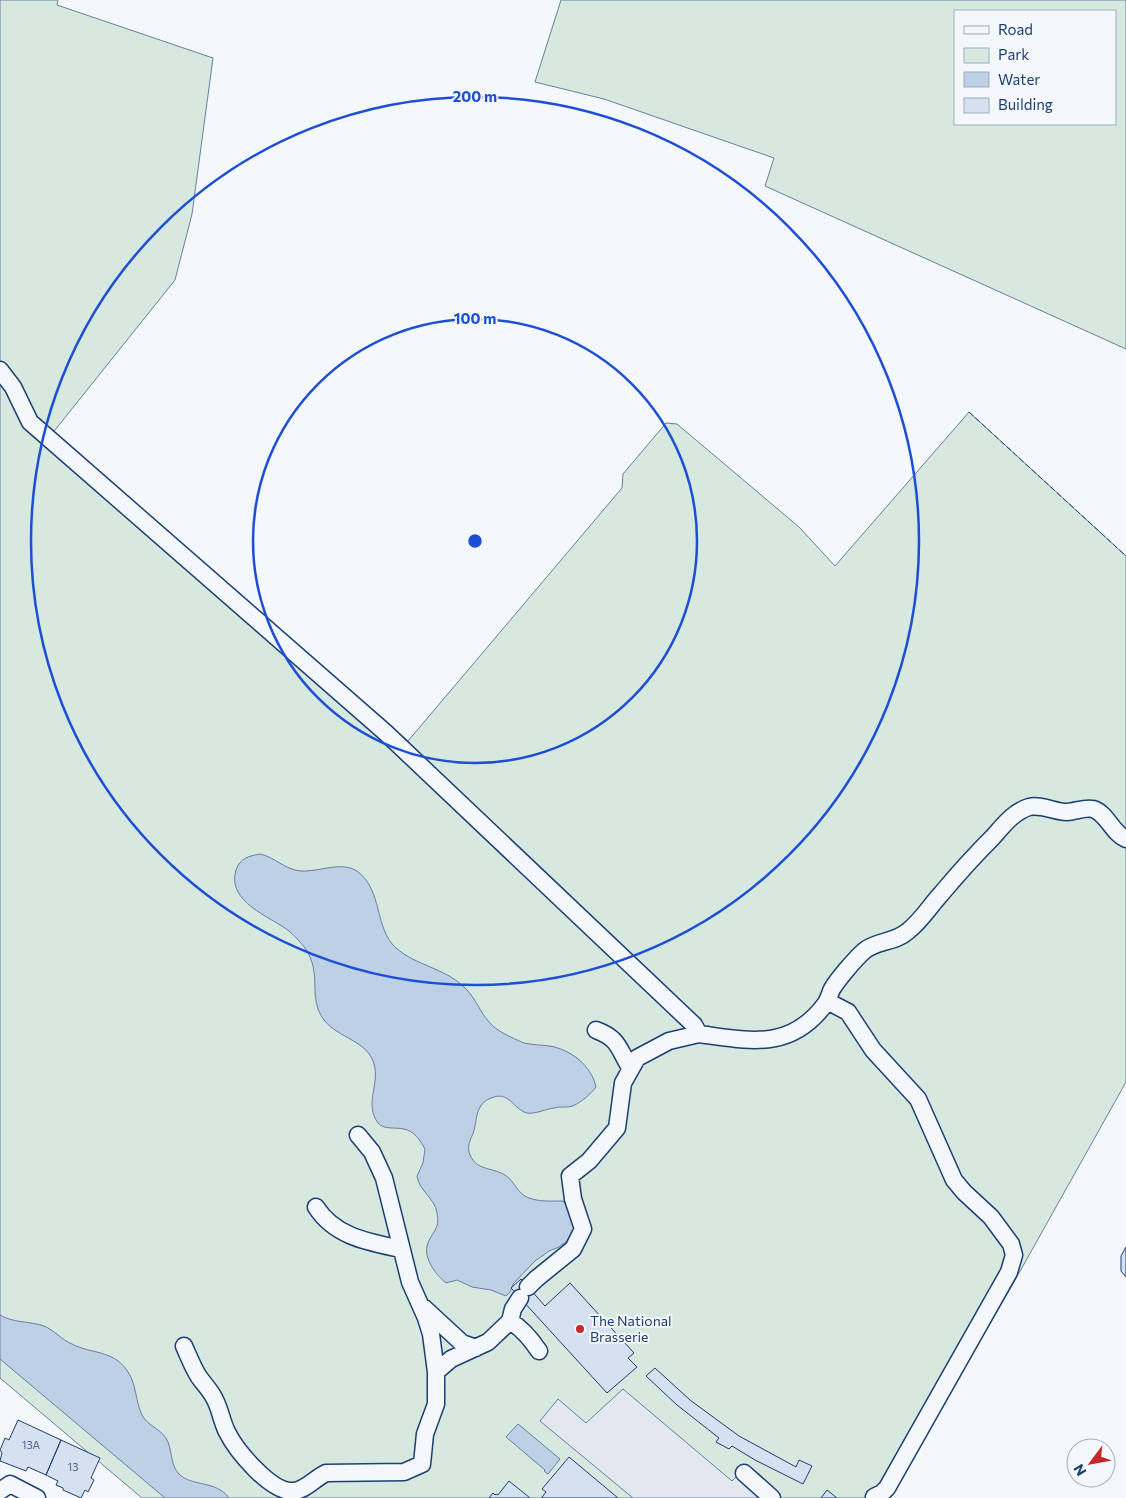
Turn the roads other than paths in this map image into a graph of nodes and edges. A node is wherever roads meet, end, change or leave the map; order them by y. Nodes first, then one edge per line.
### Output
1 (0, 370) edge
2 (1126, 839) edge
3 (827, 1002) junction
4 (596, 1030) dead end
5 (699, 1034) junction
6 (631, 1069) junction
7 (358, 1135) dead end
8 (316, 1207) dead end
9 (401, 1249) junction
10 (421, 1305) junction
11 (510, 1322) junction
12 (184, 1346) dead end
13 (476, 1348) junction
14 (539, 1351) dead end
15 (436, 1372) junction
16 (744, 1472) dead end
17 (0, 1491) edge
18 (874, 1497) dead end
19 (37, 1498) edge
20 (772, 1498) edge

1 - 5 lane
2 - 3 lane
3 - 5 lane
3 - 18 lane
4 - 6 lane
5 - 6 lane
6 - 11 lane
7 - 9 lane
8 - 9 lane
9 - 10 lane
10 - 13 lane
10 - 15 lane
11 - 13 lane
11 - 14 lane
12 - 15 lane
13 - 15 lane
16 - 20 lane
17 - 19 lane

